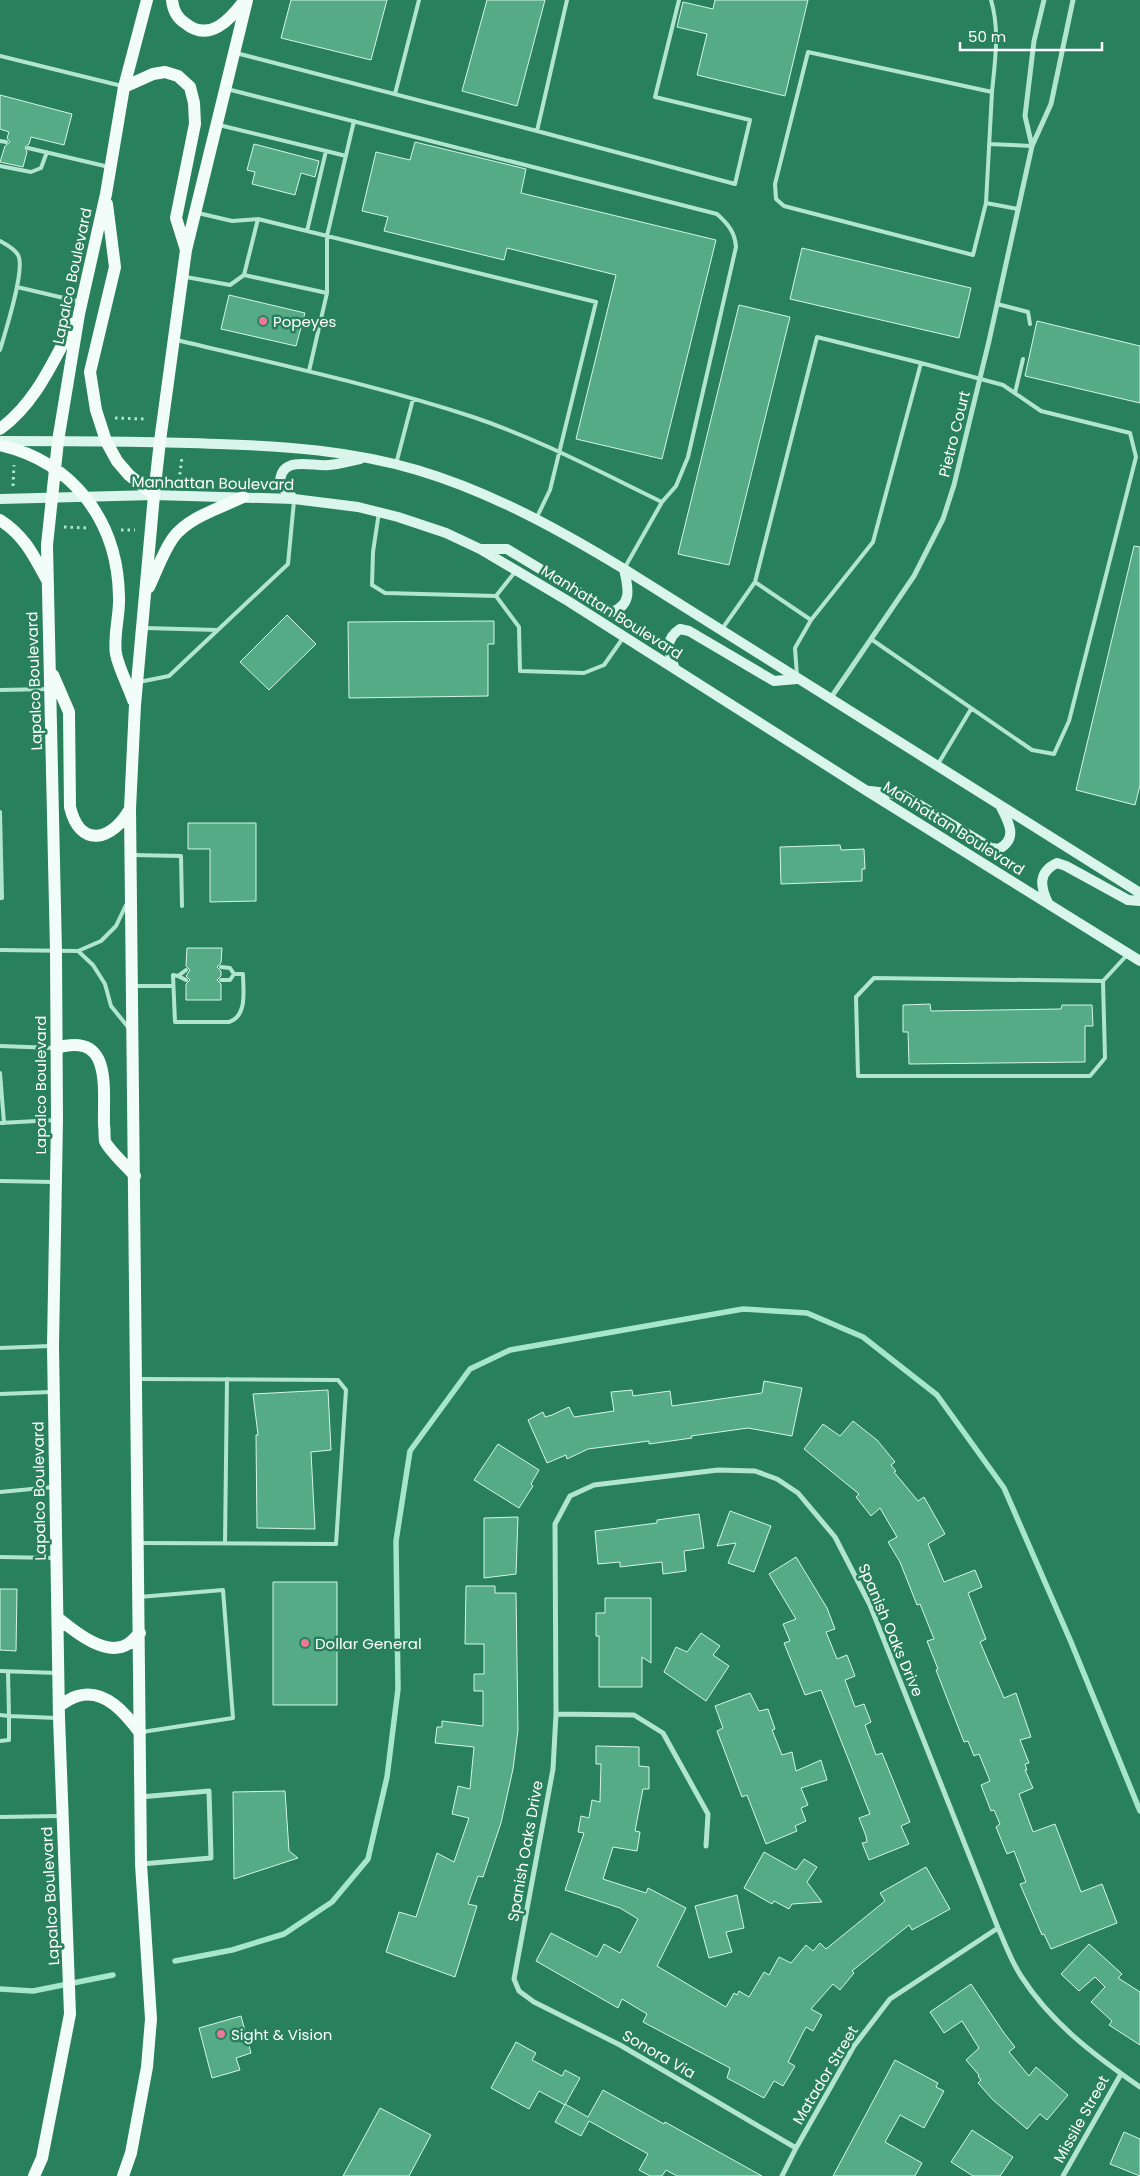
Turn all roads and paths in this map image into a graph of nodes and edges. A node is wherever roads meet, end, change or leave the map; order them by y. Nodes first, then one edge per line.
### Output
1 (147, 0) edge
2 (172, 0) edge
3 (246, 0) edge
4 (419, 0) edge
5 (567, 0) edge
6 (679, 0) edge
7 (991, 0) edge
8 (1044, 0) edge
9 (1073, 0) edge
10 (234, 53) junction
11 (0, 56) edge
12 (124, 87) junction
13 (226, 89) junction
14 (992, 92) junction
15 (395, 94) junction
16 (354, 121) junction
17 (217, 125) junction
18 (537, 131) junction
19 (0, 141) edge
20 (6, 142) dead end
21 (989, 144) junction
22 (1032, 146) junction
23 (28, 148) dead end
24 (326, 151) junction
25 (47, 152) junction
26 (346, 156) junction
27 (0, 166) edge
28 (110, 167) junction
29 (106, 194) junction
30 (986, 203) junction
31 (1018, 209) junction
32 (196, 213) junction
33 (258, 219) junction
34 (307, 231) junction
35 (327, 236) junction
36 (0, 241) edge
37 (186, 250) junction
38 (244, 274) junction
39 (183, 276) junction
40 (17, 287) junction
41 (327, 293) junction
42 (998, 304) junction
43 (80, 308) junction
44 (1030, 324) dead end
45 (174, 339) junction
46 (0, 350) edge
47 (1022, 359) dead end
48 (921, 363) junction
49 (309, 371) junction
50 (980, 377) junction
51 (1015, 393) junction
52 (413, 399) junction
53 (107, 417) dead end
54 (146, 419) dead end
55 (0, 429) edge
56 (0, 441) edge
57 (58, 441) junction
58 (106, 441) junction
59 (160, 441) junction
60 (0, 445) edge
61 (560, 452) junction
62 (182, 457) dead end
63 (366, 458) junction
64 (396, 464) junction
65 (14, 465) dead end
66 (56, 468) junction
67 (179, 480) dead end
68 (13, 489) dead end
69 (154, 495) junction
70 (85, 497) junction
71 (243, 497) junction
72 (52, 498) junction
73 (0, 499) edge
74 (294, 499) junction
75 (662, 502) junction
76 (379, 512) junction
77 (536, 519) junction
78 (0, 520) edge
79 (59, 526) dead end
80 (88, 528) dead end
81 (118, 530) dead end
82 (136, 530) dead end
83 (480, 548) junction
84 (624, 569) junction
85 (517, 570) junction
86 (47, 580) junction
87 (755, 582) junction
88 (145, 596) junction
89 (496, 596) junction
90 (811, 620) junction
91 (142, 628) junction
92 (218, 630) junction
93 (721, 631) junction
94 (624, 636) junction
95 (871, 639) junction
96 (50, 668) junction
97 (675, 669) junction
98 (797, 679) junction
99 (137, 683) junction
100 (51, 689) junction
101 (0, 690) edge
102 (830, 699) junction
103 (135, 705) junction
104 (972, 709) junction
105 (937, 766) junction
106 (867, 791) junction
107 (1000, 805) junction
108 (130, 809) junction
109 (0, 812) edge
110 (130, 855) junction
111 (1140, 894) edge
112 (131, 896) junction
113 (0, 898) edge
114 (1140, 901) edge
115 (1048, 904) junction
116 (182, 906) dead end
117 (0, 950) edge
118 (56, 952) junction
119 (78, 952) junction
120 (1128, 954) junction
121 (1140, 961) edge
122 (221, 968) dead end
123 (186, 970) dead end
124 (234, 974) junction
125 (178, 976) junction
126 (186, 980) dead end
127 (221, 980) dead end
128 (1103, 981) junction
129 (132, 986) junction
130 (174, 986) junction
131 (133, 1033) junction
132 (0, 1046) edge
133 (56, 1048) junction
134 (0, 1073) edge
135 (57, 1120) junction
136 (2, 1123) edge
137 (135, 1176) junction
138 (0, 1181) edge
139 (56, 1182) junction
140 (52, 1346) junction
141 (0, 1348) edge
142 (137, 1379) junction
143 (227, 1379) junction
144 (54, 1392) junction
145 (0, 1394) edge
146 (55, 1487) junction
147 (0, 1492) edge
148 (139, 1543) junction
149 (225, 1543) junction
150 (0, 1557) edge
151 (57, 1558) junction
152 (139, 1597) junction
153 (58, 1618) junction
154 (140, 1633) junction
155 (0, 1671) edge
156 (8, 1672) junction
157 (59, 1674) junction
158 (60, 1704) junction
159 (556, 1714) junction
160 (0, 1715) edge
161 (9, 1716) junction
162 (60, 1718) junction
163 (140, 1733) junction
164 (0, 1741) edge
165 (140, 1797) junction
166 (62, 1816) junction
167 (0, 1817) edge
168 (706, 1846) dead end
169 (141, 1864) junction
170 (998, 1928) junction
171 (514, 1979) joint
172 (1121, 2074) junction
173 (1140, 2087) edge
174 (796, 2148) junction
175 (34, 2176) edge
176 (124, 2176) edge
177 (782, 2176) edge
178 (1063, 2176) edge

1 - 12 main road, Lapalco Boulevard
2 - 3 main road
3 - 10 main road
4 - 15 lane
5 - 18 lane
6 - 18 lane
7 - 14 lane
8 - 22 street, Pietro Court
9 - 22 street, Pietro Court
10 - 13 main road
10 - 15 lane
11 - 12 lane
12 - 28 main road, Lapalco Boulevard
12 - 37 main road
13 - 16 lane
13 - 17 main road
14 - 21 lane
14 - 30 lane
15 - 18 lane
16 - 26 lane
16 - 75 lane
17 - 24 lane
17 - 32 main road
19 - 20 lane
21 - 22 lane
21 - 30 lane
22 - 31 street, Pietro Court
23 - 25 lane
24 - 26 lane
24 - 34 lane
25 - 27 lane
25 - 28 lane
26 - 35 lane
28 - 29 main road, Lapalco Boulevard
29 - 43 main road, Lapalco Boulevard
29 - 58 main road
30 - 31 lane
31 - 42 street, Pietro Court
32 - 33 lane
32 - 37 main road
33 - 34 lane
33 - 38 lane
34 - 35 lane
35 - 41 lane
35 - 61 lane
36 - 40 lane
37 - 39 main road
38 - 39 lane
38 - 41 lane
39 - 45 main road
40 - 43 lane
40 - 46 lane
41 - 49 lane
42 - 44 lane
42 - 50 street, Pietro Court
43 - 55 main road
43 - 57 main road, Lapalco Boulevard
45 - 49 lane
45 - 59 main road
47 - 51 lane
48 - 50 lane
48 - 87 lane
48 - 90 lane
49 - 52 lane
50 - 51 lane
50 - 95 street, Pietro Court
51 - 104 lane
52 - 61 lane
52 - 64 lane
53 - 54 path
56 - 57 street
57 - 58 street
57 - 66 main road, Lapalco Boulevard
58 - 59 street
58 - 69 main road
59 - 63 street
59 - 69 main road
60 - 66 main road
61 - 75 lane
61 - 77 lane
62 - 67 path
63 - 64 street
63 - 74 street
64 - 77 street
65 - 68 path
66 - 70 main road
66 - 72 main road, Lapalco Boulevard
69 - 70 street, Manhattan Boulevard
69 - 71 street, Manhattan Boulevard
69 - 88 main road
70 - 72 street, Manhattan Boulevard
70 - 103 main road
71 - 74 street, Manhattan Boulevard
71 - 88 main road
72 - 73 street, Manhattan Boulevard
72 - 86 main road, Lapalco Boulevard
74 - 76 street, Manhattan Boulevard
74 - 92 lane
75 - 84 lane
76 - 83 street, Manhattan Boulevard
76 - 89 lane
77 - 84 street
78 - 86 main road
79 - 80 path
81 - 82 path
83 - 84 street
83 - 85 street, Manhattan Boulevard
84 - 93 street
85 - 89 lane
85 - 94 street, Manhattan Boulevard
86 - 96 main road, Lapalco Boulevard
87 - 90 lane
87 - 93 lane
88 - 91 main road
89 - 94 lane
90 - 98 lane
91 - 92 lane
91 - 99 main road
92 - 99 lane
93 - 98 street
94 - 97 street, Manhattan Boulevard
95 - 102 street, Pietro Court
95 - 104 lane
96 - 100 main road, Lapalco Boulevard
96 - 108 main road
97 - 98 street
97 - 106 street, Manhattan Boulevard
98 - 102 street
99 - 103 main road
100 - 101 lane
100 - 118 main road, Lapalco Boulevard
102 - 105 street
103 - 108 main road
104 - 105 lane
105 - 107 street
106 - 107 street
106 - 115 street, Manhattan Boulevard
107 - 111 street
108 - 110 main road
109 - 113 lane
110 - 112 main road
110 - 116 lane
112 - 119 lane
112 - 129 main road
114 - 115 street
115 - 120 street, Manhattan Boulevard
117 - 118 lane
118 - 119 lane
118 - 133 main road, Lapalco Boulevard
119 - 131 lane
120 - 121 street, Manhattan Boulevard
120 - 128 lane
122 - 124 lane
123 - 125 lane
124 - 127 lane
124 - 130 lane
125 - 126 lane
125 - 130 lane
128 - 128 lane
129 - 130 lane
129 - 131 main road
131 - 137 main road
132 - 133 lane
133 - 135 main road, Lapalco Boulevard
133 - 137 main road
134 - 136 lane
135 - 136 lane
135 - 139 main road, Lapalco Boulevard
137 - 142 main road
138 - 139 lane
139 - 140 main road, Lapalco Boulevard
140 - 141 lane
140 - 144 main road, Lapalco Boulevard
142 - 143 lane
142 - 148 main road
143 - 149 lane
143 - 149 lane
144 - 145 lane
144 - 146 main road, Lapalco Boulevard
146 - 147 lane
146 - 151 main road, Lapalco Boulevard
148 - 149 lane
148 - 152 main road
150 - 151 lane
151 - 153 main road, Lapalco Boulevard
152 - 154 main road
152 - 163 lane
153 - 154 main road
153 - 157 main road, Lapalco Boulevard
154 - 163 main road
155 - 156 lane
156 - 157 lane
156 - 161 lane
157 - 158 main road, Lapalco Boulevard
158 - 162 main road, Lapalco Boulevard
158 - 163 main road
159 - 168 street
159 - 170 street, Spanish Oaks Drive
159 - 171 street, Spanish Oaks Drive
160 - 161 lane
161 - 162 lane
161 - 164 lane
162 - 166 main road, Lapalco Boulevard
163 - 165 main road
165 - 169 main road
165 - 169 street
166 - 167 lane
166 - 175 main road, Lapalco Boulevard
169 - 176 main road
170 - 172 street, Spanish Oaks Drive
170 - 174 street, Matador Street
171 - 174 street, Sonora Via
172 - 173 street, Spanish Oaks Drive
172 - 178 street, Missile Street
174 - 177 street, Matador Street

